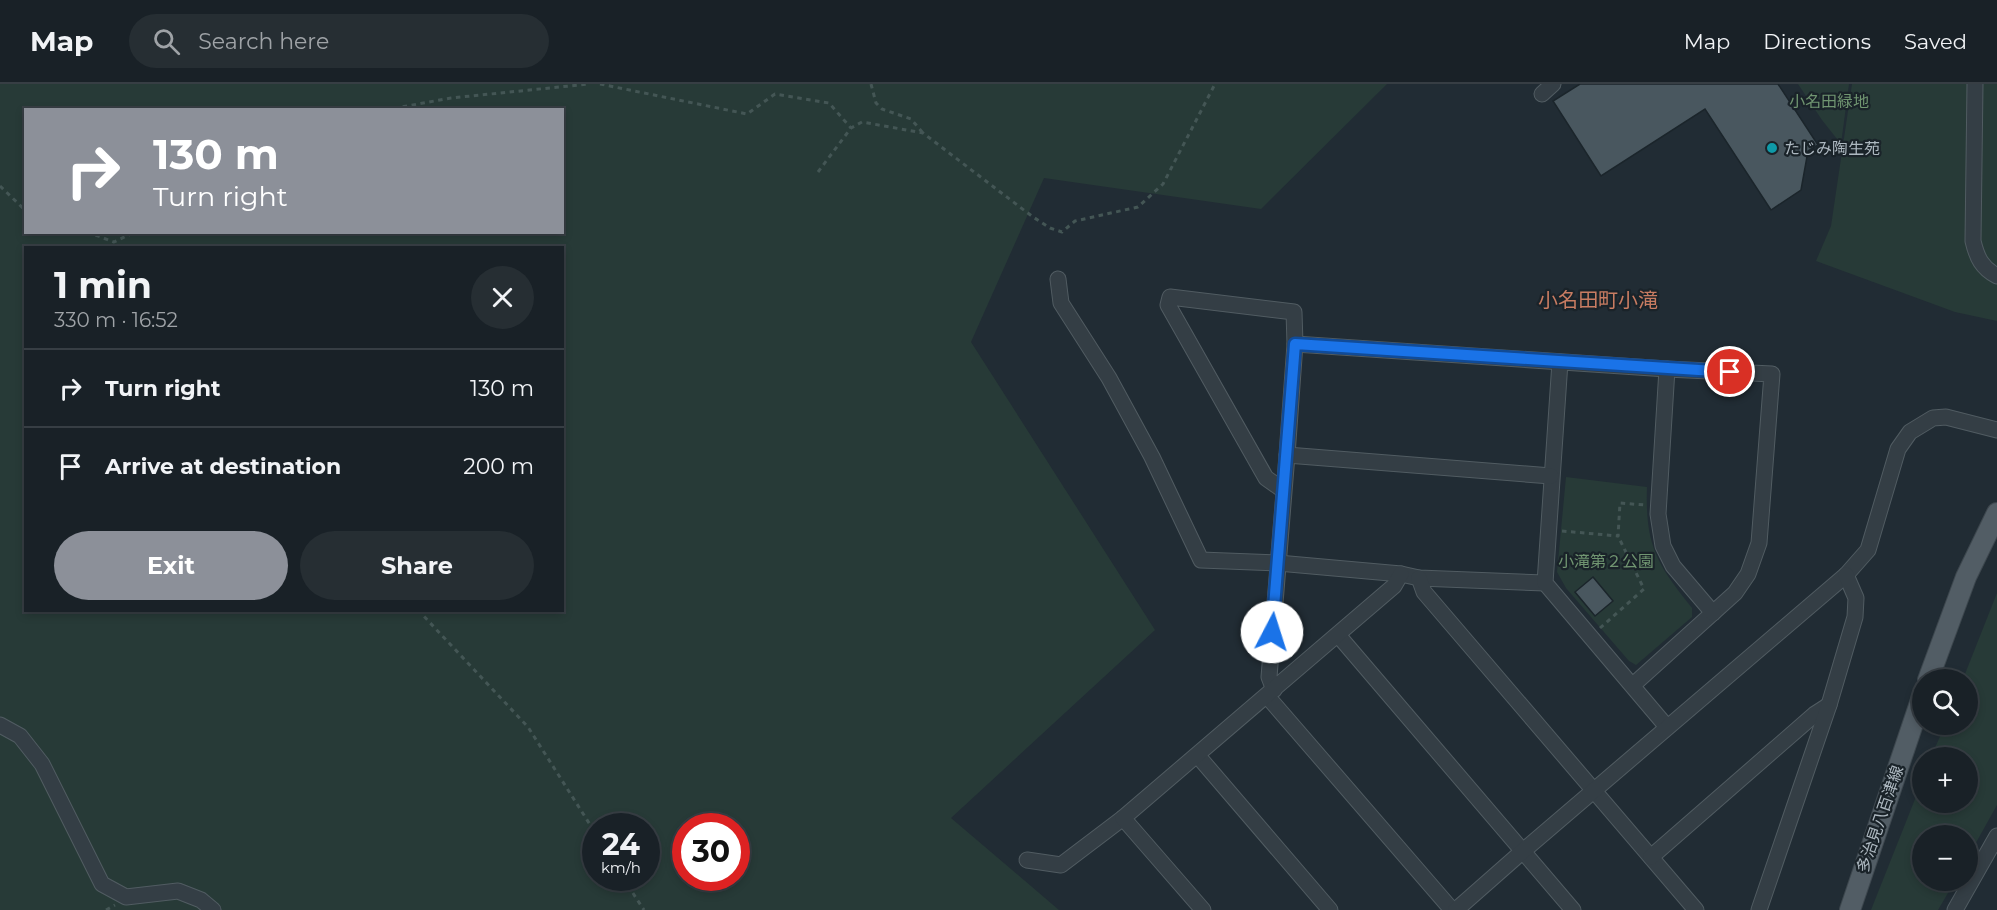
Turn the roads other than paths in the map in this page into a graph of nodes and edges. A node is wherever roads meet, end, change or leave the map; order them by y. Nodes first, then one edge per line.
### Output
1 (1975, 84) edge
2 (1997, 276) edge
3 (1058, 279) dead end
4 (1295, 344) junction
5 (1560, 362) junction
6 (1667, 369) junction
7 (1997, 430) edge
8 (1287, 455) junction
9 (1551, 476) junction
10 (1283, 490) junction
11 (1997, 513) edge
12 (1278, 563) junction
13 (1401, 574) junction
14 (1846, 574) junction
15 (1419, 578) junction
16 (1545, 583) junction
17 (1713, 613) junction
18 (1338, 635) junction
19 (1932, 669) edge
20 (1633, 685) junction
21 (1271, 693) junction
22 (1829, 705) junction
23 (0, 725) edge
24 (1667, 727) junction
25 (1912, 727) edge
26 (1198, 756) junction
27 (1593, 791) junction
28 (1123, 818) junction
29 (1997, 836) edge
30 (1523, 851) junction
31 (1651, 857) junction
32 (1027, 860) dead end
33 (213, 910) edge
34 (1203, 910) edge
35 (1330, 910) edge
36 (1454, 910) edge
37 (1573, 910) edge
38 (1696, 910) edge
39 (1759, 910) edge
40 (1850, 910) edge
41 (1955, 910) edge

1 - 2 street
3 - 12 street
4 - 5 street
4 - 8 street
4 - 10 street
5 - 6 street
5 - 9 street
6 - 17 street
6 - 17 street
7 - 14 street
8 - 9 street
8 - 10 street
9 - 16 street
10 - 12 street
11 - 19 main road
12 - 13 street
12 - 21 street
13 - 15 street
13 - 18 street
14 - 22 street
14 - 24 street
15 - 16 street
15 - 27 street
16 - 20 street
17 - 20 street
18 - 21 street
18 - 30 street
20 - 24 street
21 - 26 street
21 - 36 street
22 - 31 street
22 - 39 street
23 - 33 street
24 - 27 street
25 - 40 main road, 多治見八百津線
26 - 28 street
26 - 35 street
27 - 30 street
27 - 31 street
28 - 32 street
28 - 34 street
29 - 41 street
30 - 36 street
30 - 37 street
31 - 38 street

